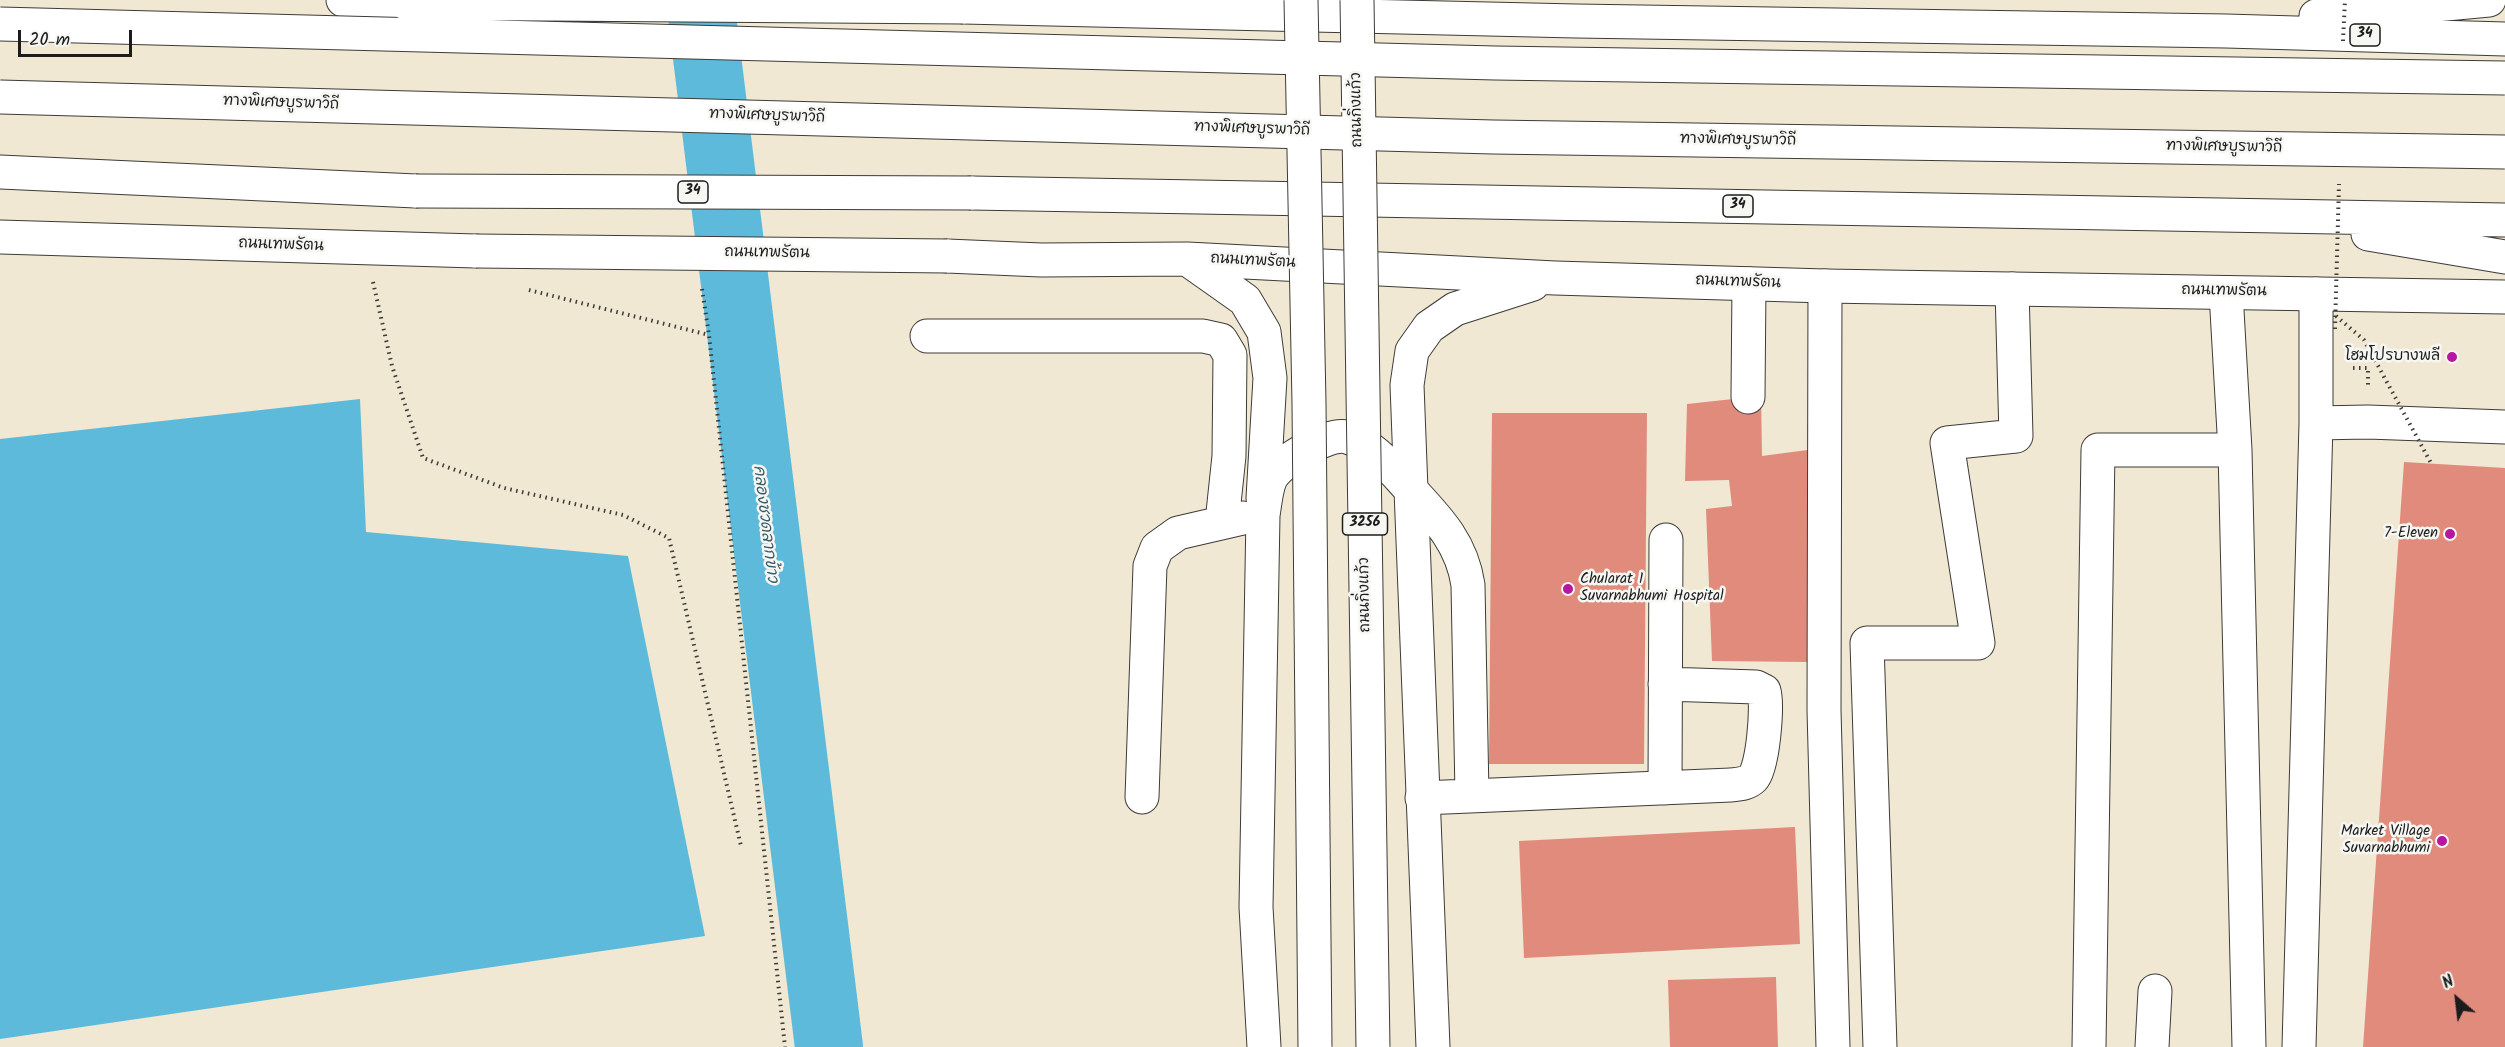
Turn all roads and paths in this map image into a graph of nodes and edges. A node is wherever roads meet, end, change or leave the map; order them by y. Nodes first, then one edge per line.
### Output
1 (343, 0) edge
2 (1300, 0) edge
3 (1357, 0) edge
4 (2489, 0) edge
5 (0, 24) edge
6 (2226, 30) junction
7 (2505, 39) edge
8 (2505, 78) edge
9 (0, 97) edge
10 (2505, 152) edge
11 (0, 172) edge
12 (2233, 214) junction
13 (2505, 220) edge
14 (0, 237) edge
15 (366, 249) junction
16 (2505, 257) edge
17 (1187, 259) junction
18 (1555, 278) junction
19 (1749, 284) junction
20 (1825, 286) junction
21 (702, 288) dead end
22 (526, 289) dead end
23 (2012, 289) junction
24 (2226, 292) junction
25 (2505, 297) edge
26 (2326, 305) junction
27 (709, 334) junction
28 (927, 336) dead end
29 (1748, 397) dead end
30 (2316, 423) junction
31 (2505, 428) edge
32 (2235, 450) junction
33 (2431, 463) dead end
34 (1411, 490) junction
35 (1263, 515) junction
36 (1222, 522) junction
37 (1665, 540) dead end
38 (1665, 684) junction
39 (1665, 788) junction
40 (1472, 795) junction
41 (1142, 796) dead end
42 (1422, 798) junction
43 (741, 846) dead end
44 (2154, 991) dead end
45 (785, 1047) edge
46 (1264, 1047) edge
47 (1316, 1047) edge
48 (1373, 1047) edge
49 (1433, 1047) edge
50 (1833, 1047) edge
51 (1880, 1047) edge
52 (2089, 1047) edge
53 (2152, 1047) edge
54 (2248, 1047) edge
55 (2299, 1047) edge

1 - 6 main road, 34, bridge
2 - 47 main road, bridge
3 - 48 main road, ถนนกิ่งแก้ว / 3256, bridge
4 - 6 main road
5 - 8 main road, bridge
6 - 7 main road, 34
9 - 10 main road, ทางพิเศษบูรพาวิถี, bridge
11 - 12 main road, 34, bridge
12 - 13 main road, 34
12 - 16 main road
14 - 15 main road, ถนนเทพรัตน
15 - 17 main road, ถนนเทพรัตน, bridge
15 - 43 path
17 - 18 main road, ถนนเทพรัตน
17 - 35 main road
18 - 19 main road, ถนนเทพรัตน
18 - 34 main road
19 - 20 main road, ถนนเทพรัตน
19 - 29 main road
20 - 23 main road, ถนนเทพรัตน
20 - 50 main road
21 - 27 path
22 - 27 path
23 - 24 main road, ถนนเทพรัตน
23 - 51 main road
24 - 26 main road, ถนนเทพรัตน
24 - 32 main road
25 - 26 main road, ถนนเทพรัตน
26 - 30 main road
26 - 33 path, bridge
27 - 45 path
28 - 36 main road
30 - 31 main road
30 - 55 main road
32 - 52 main road
32 - 54 main road
34 - 35 main road
34 - 40 main road
34 - 42 main road
35 - 36 main road
35 - 46 main road
36 - 41 main road
37 - 38 main road
38 - 39 main road
38 - 39 main road
39 - 40 main road
40 - 42 main road
42 - 49 main road
44 - 53 main road

